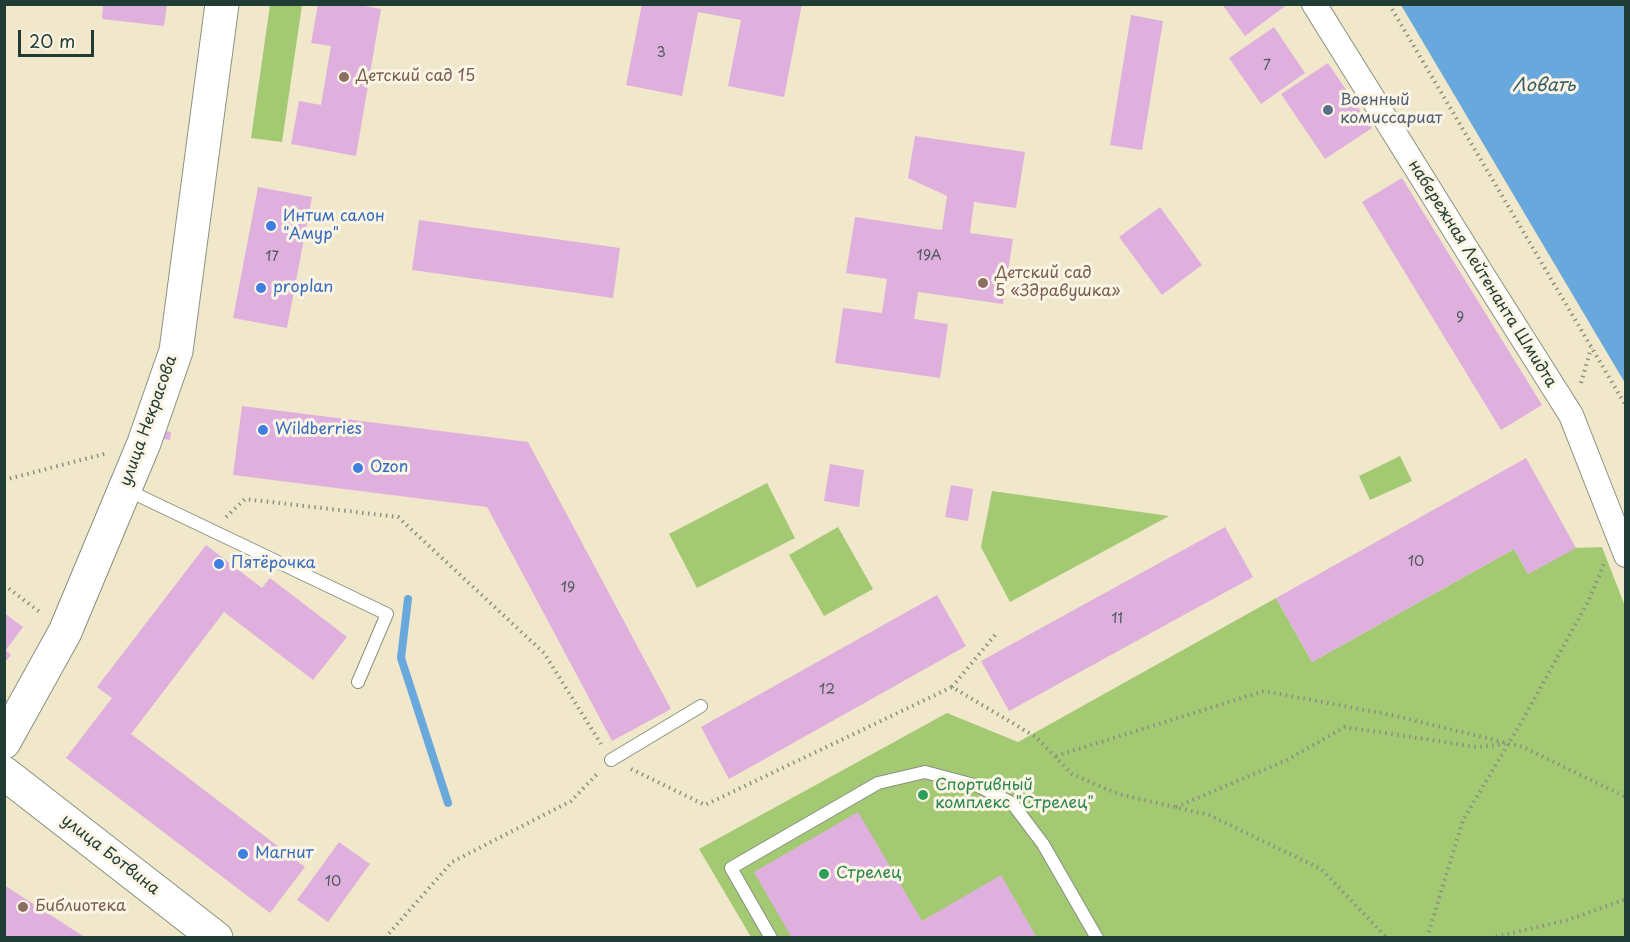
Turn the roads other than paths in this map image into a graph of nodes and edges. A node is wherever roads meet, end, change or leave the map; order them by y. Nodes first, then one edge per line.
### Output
1 (222, 4) edge
2 (1314, 4) edge
3 (124, 489) junction
4 (1626, 555) edge
5 (358, 682) dead end
6 (702, 706) dead end
7 (4, 742) edge
8 (611, 760) road end
9 (4, 773) edge
10 (216, 938) edge
11 (771, 938) edge
12 (1097, 938) edge

1 - 3 street, улица Некрасова
2 - 4 street, набережная Лейтенанта Шмидта
3 - 5 lane
3 - 7 street, улица Некрасова
6 - 8 lane
9 - 10 street, улица Ботвина
11 - 12 lane

